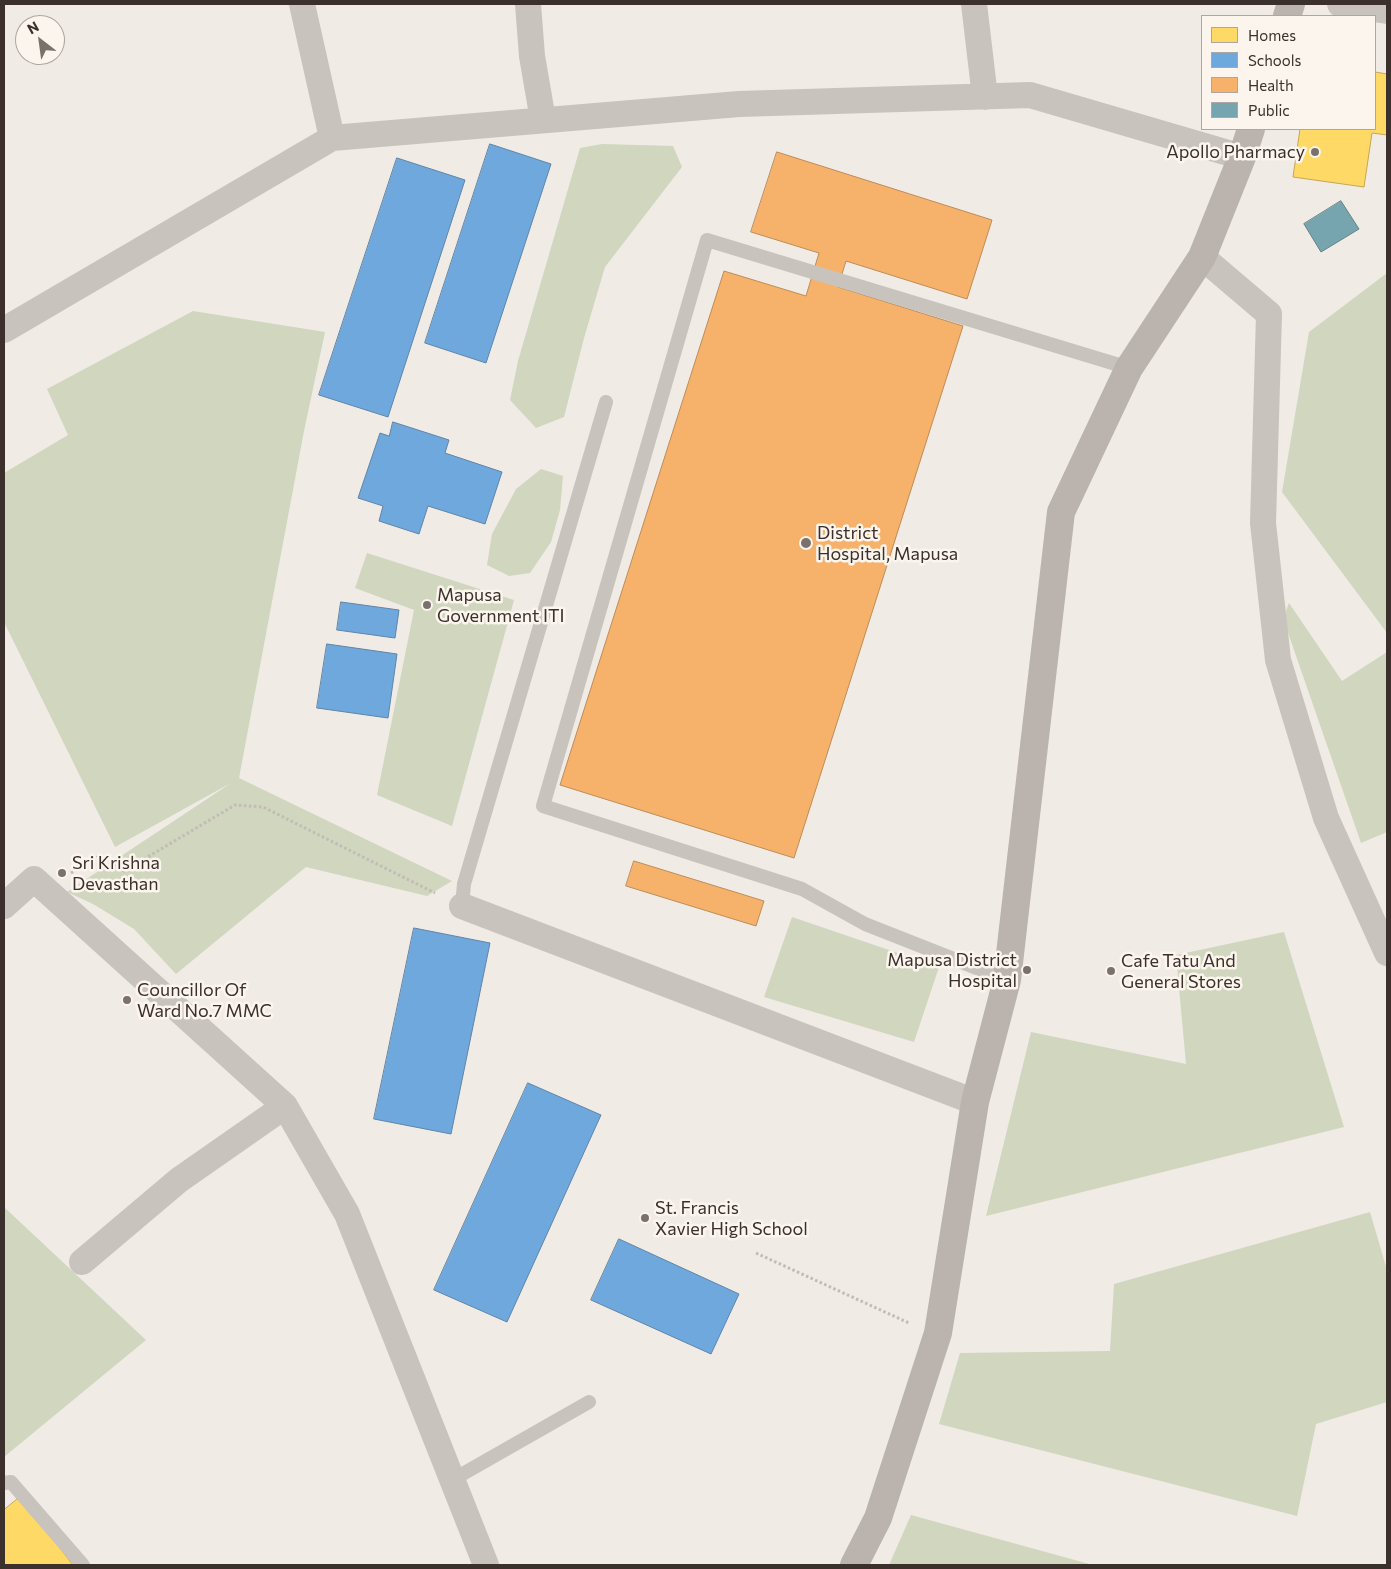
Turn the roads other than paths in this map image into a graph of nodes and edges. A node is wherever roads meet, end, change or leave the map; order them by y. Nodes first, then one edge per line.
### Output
1 (302, 4) edge
2 (528, 4) edge
3 (974, 4) edge
4 (1340, 4) edge
5 (1387, 11) edge
6 (985, 97) junction
7 (543, 120) junction
8 (1251, 130) edge
9 (332, 138) junction
10 (1242, 157) junction
11 (1202, 257) junction
12 (4, 330) edge
13 (1129, 368) junction
14 (606, 402) dead end
15 (4, 906) edge
16 (462, 906) joint
17 (1387, 953) edge
18 (1007, 980) junction
19 (975, 1102) junction
20 (285, 1106) junction
21 (82, 1262) dead end
22 (589, 1402) dead end
23 (452, 1480) junction
24 (4, 1483) edge
25 (82, 1565) edge
26 (486, 1565) edge
27 (854, 1565) edge

1 - 9 street
2 - 7 street
3 - 6 street
4 - 5 street
6 - 7 street
6 - 10 street
7 - 9 street
8 - 10 main road
9 - 12 street
10 - 11 main road
11 - 13 main road
11 - 17 street
13 - 18 main road
13 - 18 lane
14 - 16 lane
15 - 20 street
16 - 19 street
18 - 19 main road
19 - 27 main road
20 - 21 street
20 - 23 street
22 - 23 lane
23 - 26 street
24 - 25 lane

